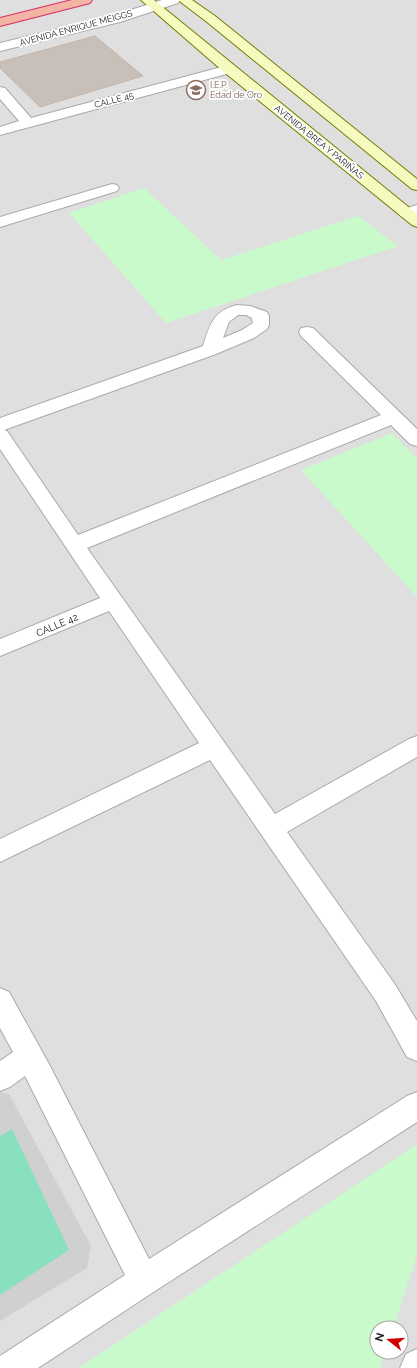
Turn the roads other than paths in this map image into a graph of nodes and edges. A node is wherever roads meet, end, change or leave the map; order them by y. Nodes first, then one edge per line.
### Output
1 (86, 0) edge
2 (174, 0) edge
3 (184, 0) edge
4 (151, 3) edge
5 (0, 22) edge
6 (0, 47) edge
7 (229, 69) junction
8 (273, 88) junction
9 (0, 91) edge
10 (28, 123) junction
11 (0, 131) edge
12 (335, 138) junction
13 (417, 186) edge
14 (112, 188) dead end
15 (413, 215) edge
16 (0, 222) edge
17 (307, 332) dead end
18 (212, 349) dead end
19 (394, 417) junction
20 (0, 425) edge
21 (0, 434) edge
22 (417, 440) edge
23 (74, 545) junction
24 (113, 601) junction
25 (0, 648) edge
26 (417, 746) edge
27 (214, 747) junction
28 (272, 828) junction
29 (0, 852) edge
30 (0, 1001) edge
31 (417, 1047) edge
32 (30, 1057) junction
33 (0, 1077) edge
34 (417, 1106) edge
35 (144, 1280) junction
36 (417, 1365) edge
37 (10, 1368) edge
38 (416, 1368) edge

1 - 5 highway
2 - 4 street, AVENIDA ENRIQUE MEIGGS
3 - 8 main road, AVENIDA BREA Y PARIÑAS
4 - 6 street, AVENIDA ENRIQUE MEIGGS
4 - 7 main road, AVENIDA BREA Y PARIÑAS
7 - 8 main road, AVENIDA BREA Y PARIÑAS
7 - 10 street, CALLE 45
8 - 12 main road, AVENIDA BREA Y PARIÑAS
8 - 12 main road, AVENIDA BREA Y PARIÑAS
9 - 10 street
10 - 11 street, CALLE 45
12 - 13 main road, AVENIDA BREA Y PARIÑAS
12 - 15 main road, AVENIDA BREA Y PARIÑAS
14 - 16 street
17 - 19 street
18 - 20 street
19 - 22 street
19 - 23 street
21 - 23 street
23 - 24 street
24 - 25 street, CALLE 42
24 - 27 street
26 - 28 street
27 - 28 street
27 - 29 street
28 - 31 street
30 - 32 street
32 - 33 street
32 - 35 street
34 - 35 street
35 - 37 street
36 - 38 street

